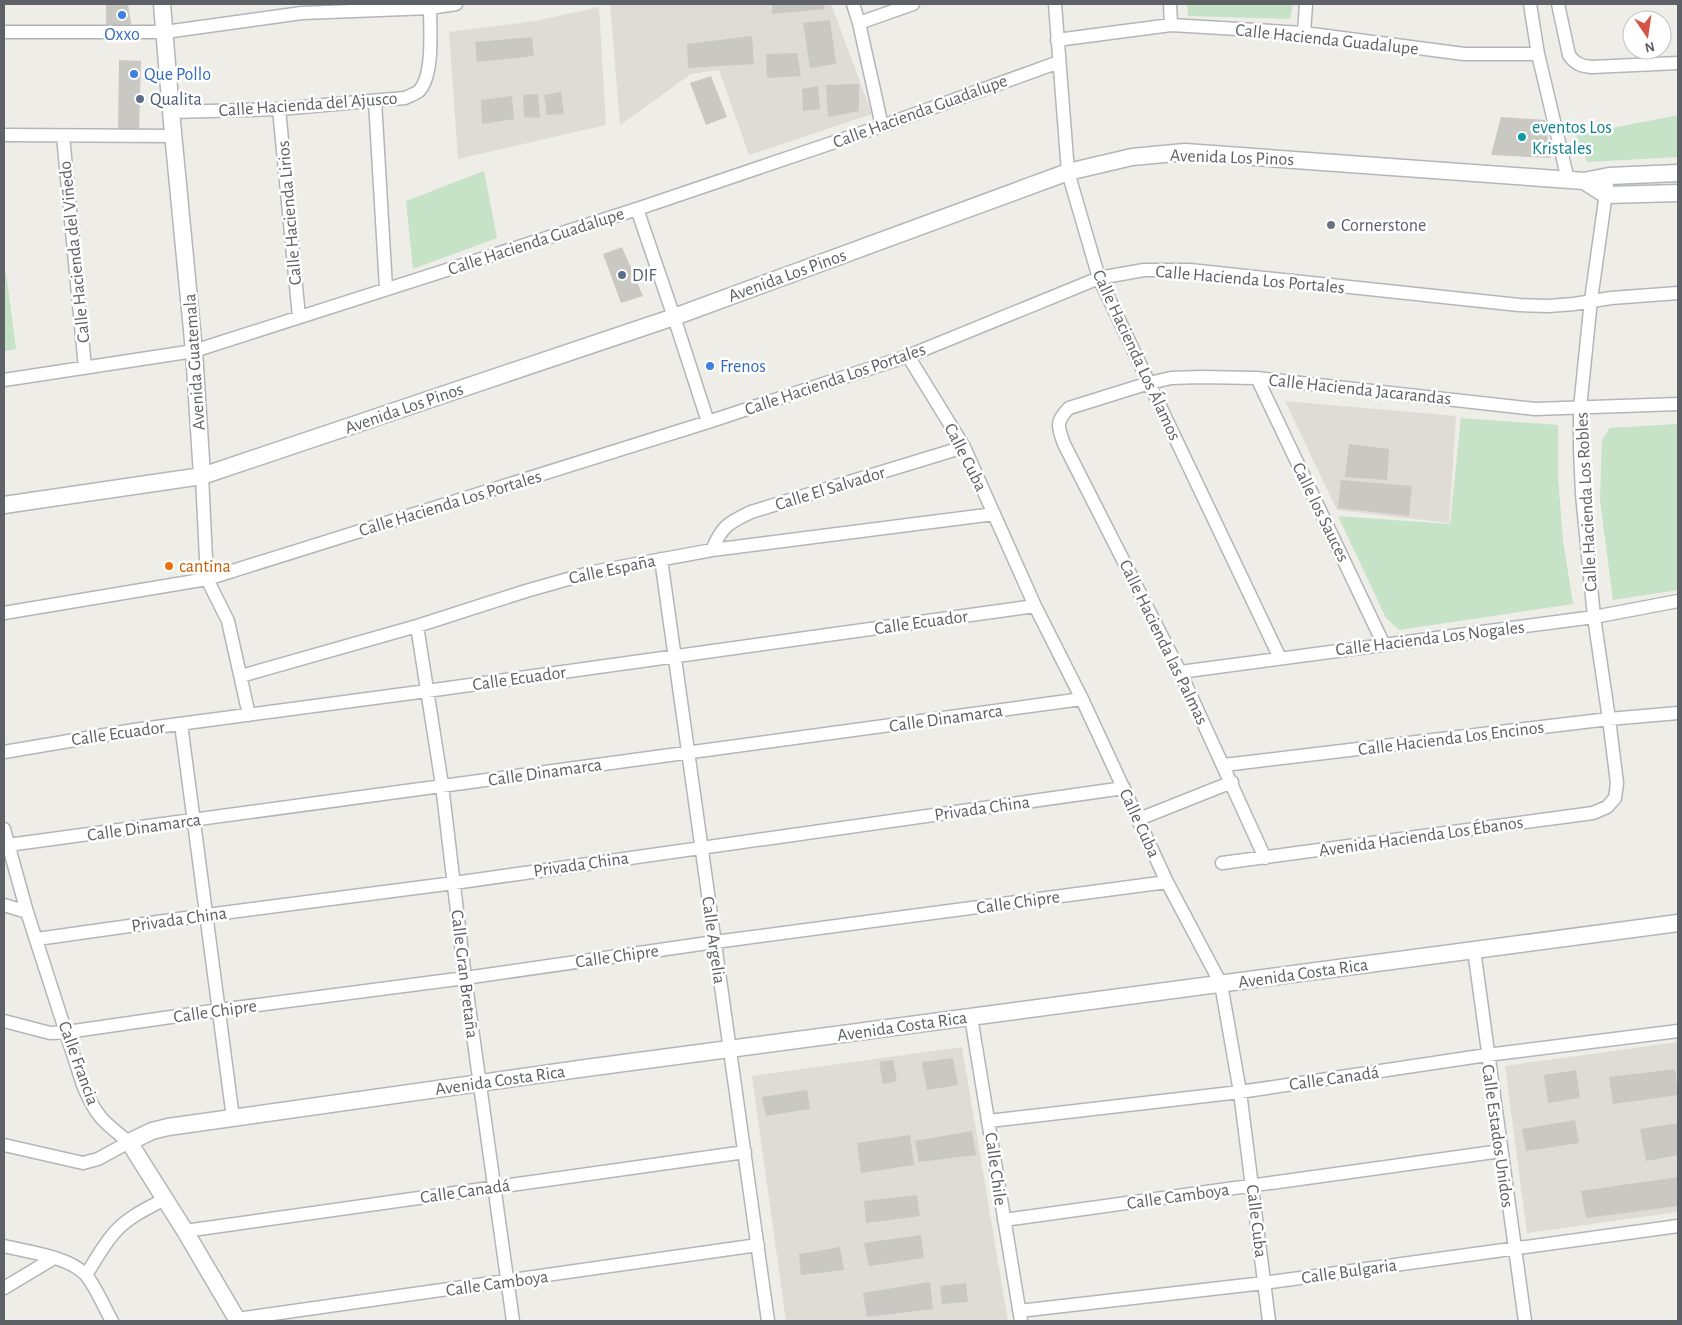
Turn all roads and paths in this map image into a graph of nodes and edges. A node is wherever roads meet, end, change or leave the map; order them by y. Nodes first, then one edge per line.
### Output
1 (162, 4) edge
2 (456, 4) edge
3 (852, 4) edge
4 (913, 4) edge
5 (1055, 4) edge
6 (1170, 4) edge
7 (1306, 4) edge
8 (1530, 4) edge
9 (1558, 4) edge
10 (430, 8) junction
11 (860, 23) junction
12 (1171, 25) junction
13 (4, 32) edge
14 (165, 32) junction
15 (1304, 33) junction
16 (1057, 40) junction
17 (1538, 54) junction
18 (1059, 62) junction
19 (1678, 63) edge
20 (375, 101) junction
21 (279, 109) junction
22 (171, 112) junction
23 (882, 126) junction
24 (4, 135) edge
25 (63, 136) junction
26 (174, 136) junction
27 (1068, 172) junction
28 (1678, 173) edge
29 (1608, 176) junction
30 (1576, 180) junction
31 (1678, 193) edge
32 (1606, 195) junction
33 (637, 209) junction
34 (1100, 278) junction
35 (386, 288) junction
36 (1678, 293) edge
37 (1591, 300) junction
38 (299, 317) junction
39 (674, 317) junction
40 (194, 351) junction
41 (908, 356) junction
42 (85, 368) junction
43 (1257, 378) junction
44 (4, 380) edge
45 (1149, 383) junction
46 (1678, 404) edge
47 (1580, 408) junction
48 (708, 422) junction
49 (1058, 427) joint
50 (964, 447) junction
51 (202, 476) junction
52 (4, 504) edge
53 (994, 514) junction
54 (712, 550) junction
55 (661, 558) junction
56 (207, 579) junction
57 (1678, 601) edge
58 (1035, 606) junction
59 (4, 613) edge
60 (1594, 617) junction
61 (417, 626) junction
62 (1384, 645) junction
63 (675, 656) junction
64 (1280, 658) junction
65 (1180, 672) junction
66 (241, 676) junction
67 (427, 691) junction
68 (1082, 699) junction
69 (1678, 713) edge
70 (249, 715) junction
71 (1609, 719) junction
72 (181, 724) junction
73 (4, 752) edge
74 (688, 752) junction
75 (1224, 765) junction
76 (1232, 782) junction
77 (442, 786) junction
78 (1124, 788) junction
79 (1615, 798) joint
80 (195, 820) junction
81 (1139, 820) junction
82 (4, 829) edge
83 (8, 845) junction
84 (701, 847) junction
85 (1266, 858) junction
86 (1222, 863) dead end
87 (1167, 882) junction
88 (454, 883) junction
89 (4, 905) edge
90 (27, 912) junction
91 (207, 915) junction
92 (1678, 923) edge
93 (37, 939) junction
94 (715, 942) junction
95 (1474, 950) junction
96 (465, 978) junction
97 (1221, 984) junction
98 (219, 1010) junction
99 (971, 1017) junction
100 (4, 1021) edge
101 (1678, 1031) edge
102 (67, 1032) junction
103 (729, 1049) junction
104 (1487, 1055) junction
105 (480, 1082) junction
106 (1240, 1092) junction
107 (233, 1118) junction
108 (989, 1121) junction
109 (128, 1142) junction
110 (4, 1144) edge
111 (1501, 1151) junction
112 (745, 1152) junction
113 (1252, 1186) junction
114 (494, 1187) junction
115 (166, 1199) junction
116 (1004, 1220) junction
117 (1678, 1226) edge
118 (185, 1231) junction
119 (758, 1245) junction
120 (4, 1246) edge
121 (1514, 1247) junction
122 (54, 1258) junction
123 (86, 1275) junction
124 (507, 1281) junction
125 (1264, 1283) junction
126 (4, 1288) edge
127 (1020, 1316) edge
128 (238, 1320) edge
129 (112, 1321) edge
130 (513, 1321) edge
131 (768, 1321) edge
132 (1269, 1321) edge
133 (1525, 1321) edge

1 - 14 street, Avenida Guatemala
2 - 10 street
3 - 11 street
4 - 11 street
5 - 16 street, Calle Hacienda Los Álamos
6 - 12 street
7 - 15 street
8 - 17 street
9 - 19 street
10 - 14 street
10 - 20 street, Calle Hacienda del Ajusco
11 - 23 street
12 - 15 street, Calle Hacienda Guadalupe
12 - 16 street, Calle Hacienda Guadalupe
13 - 14 street
14 - 22 street, Avenida Guatemala
15 - 17 street, Calle Hacienda Guadalupe
16 - 18 street, Calle Hacienda Los Álamos
17 - 30 street
18 - 23 street, Calle Hacienda Guadalupe
18 - 27 street, Calle Hacienda Los Álamos
20 - 21 street, Calle Hacienda del Ajusco
20 - 35 street
21 - 22 street, Calle Hacienda del Ajusco
21 - 38 street, Calle Hacienda Lirios
22 - 26 street, Avenida Guatemala
23 - 33 street, Calle Hacienda Guadalupe
24 - 25 street
25 - 26 street
25 - 42 street, Calle Hacienda del Viñedo
26 - 40 street, Avenida Guatemala
27 - 30 street, Avenida Los Pinos
27 - 34 street, Calle Hacienda Los Álamos
27 - 39 street, Avenida Los Pinos
28 - 29 street, Avenida Los Pinos
29 - 30 street, Avenida Los Pinos
29 - 32 street, Calle Hacienda Los Robles
30 - 32 street, Avenida Los Pinos
31 - 32 street
32 - 37 street, Calle Hacienda Los Robles
33 - 35 street, Calle Hacienda Guadalupe
33 - 39 street
34 - 37 street, Calle Hacienda Los Portales
34 - 41 street, Calle Hacienda Los Portales
34 - 45 street, Calle Hacienda Los Álamos
35 - 38 street, Calle Hacienda Guadalupe
36 - 37 street, Calle Hacienda Los Portales
37 - 47 street, Calle Hacienda Los Robles
38 - 40 street, Calle Hacienda Guadalupe
39 - 48 street
39 - 51 street, Avenida Los Pinos
40 - 42 street, Calle Hacienda Guadalupe
40 - 51 street, Avenida Guatemala
41 - 48 street, Calle Hacienda Los Portales
41 - 50 street, Calle Cuba
42 - 44 street, Calle Hacienda Guadalupe
43 - 45 street, Calle Hacienda Jacarandas
43 - 47 street, Calle Hacienda Jacarandas
43 - 62 street, Calle los Sauces
45 - 49 street, Calle Hacienda Jacarandas
45 - 64 street, Calle Hacienda Los Álamos
46 - 47 street, Calle Hacienda Jacarandas
47 - 60 street, Calle Hacienda Los Robles
48 - 56 street, Calle Hacienda Los Portales
49 - 65 street, Calle Hacienda las Palmas
50 - 53 street, Calle Cuba
50 - 54 street, Calle El Salvador
51 - 52 street, Avenida Los Pinos
51 - 56 street, Avenida Guatemala
53 - 54 street, Calle España
53 - 58 street, Calle Cuba
54 - 55 street, Calle España
55 - 61 street, Calle España
55 - 63 street, Calle Argelia
56 - 59 street, Calle Hacienda Los Portales
56 - 66 street, Avenida Guatemala
57 - 60 street, Calle Hacienda Los Nogales
58 - 63 street, Calle Ecuador
58 - 68 street, Calle Cuba
60 - 62 street, Calle Hacienda Los Nogales
60 - 71 street, Calle Hacienda Los Robles
61 - 66 street, Calle España
61 - 67 street, Calle Gran Bretaña
62 - 64 street, Calle Hacienda Los Nogales
63 - 67 street, Calle Ecuador
63 - 74 street, Calle Argelia
64 - 65 street, Calle Hacienda Los Nogales
65 - 75 street, Calle Hacienda las Palmas
66 - 70 street, Avenida Guatemala
67 - 70 street, Calle Ecuador
67 - 77 street, Calle Gran Bretaña
68 - 74 street, Calle Dinamarca
68 - 78 street, Calle Cuba
69 - 71 street, Calle Hacienda Los Encinos
70 - 72 street, Calle Ecuador
71 - 75 street, Calle Hacienda Los Encinos
71 - 79 street, Calle Hacienda Los Robles
72 - 73 street, Calle Ecuador
72 - 80 street
74 - 77 street, Calle Dinamarca
74 - 84 street, Calle Argelia
75 - 76 street, Calle Hacienda las Palmas
76 - 81 street
76 - 85 street, Calle Hacienda las Palmas
77 - 80 street, Calle Dinamarca
77 - 88 street, Calle Gran Bretaña
78 - 81 street, Calle Cuba
78 - 84 street, Privada China
79 - 85 street, Avenida Hacienda Los Ébanos
80 - 83 street, Calle Dinamarca
80 - 91 street
81 - 87 street, Calle Cuba
82 - 83 street, Calle Francia
83 - 90 street, Calle Francia
84 - 88 street, Privada China
84 - 94 street, Calle Argelia
85 - 86 street, Avenida Hacienda Los Ébanos
87 - 94 street, Calle Chipre
87 - 97 street, Calle Cuba
88 - 91 street, Privada China
88 - 96 street, Calle Gran Bretaña
89 - 90 street
90 - 93 street, Calle Francia
91 - 93 street, Privada China
91 - 98 street
92 - 95 street, Avenida Costa Rica
93 - 102 street, Calle Francia
94 - 96 street, Calle Chipre
94 - 103 street, Calle Argelia
95 - 97 street, Avenida Costa Rica
95 - 104 street, Calle Estados Unidos
96 - 98 street, Calle Chipre
96 - 105 street, Calle Gran Bretaña
97 - 99 street, Avenida Costa Rica
97 - 106 street, Calle Cuba
98 - 102 street, Calle Chipre
98 - 107 street
99 - 103 street, Avenida Costa Rica
99 - 108 street, Calle Chile
100 - 102 street, Calle Chipre
101 - 104 street, Calle Canadá
102 - 109 street, Calle Francia
103 - 105 street, Avenida Costa Rica
103 - 112 street, Calle Argelia
104 - 106 street, Calle Canadá
104 - 111 street, Calle Estados Unidos
105 - 107 street, Avenida Costa Rica
105 - 114 street, Calle Gran Bretaña
106 - 108 street, Calle Canadá
106 - 113 street, Calle Cuba
107 - 109 street, Avenida Costa Rica
108 - 116 street, Calle Chile
109 - 110 street
109 - 115 street, Calle Francia
111 - 113 street, Calle Camboya
111 - 121 street, Calle Estados Unidos
112 - 114 street, Calle Canadá
112 - 119 street, Calle Argelia
113 - 116 street, Calle Camboya
113 - 125 street, Calle Cuba
114 - 118 street, Calle Canadá
114 - 124 street, Calle Gran Bretaña
115 - 118 street, Calle Francia
115 - 123 street
116 - 127 street, Calle Chile
117 - 121 street, Calle Bulgaria
118 - 128 street, Calle Francia
119 - 124 street, Calle Camboya
119 - 131 street, Calle Argelia
120 - 122 street
121 - 125 street, Calle Bulgaria
121 - 133 street, Calle Estados Unidos
122 - 123 street
122 - 126 street
123 - 129 street
124 - 128 street, Calle Camboya
124 - 130 street, Calle Gran Bretaña
125 - 127 street, Calle Bulgaria
125 - 132 street, Calle Cuba

